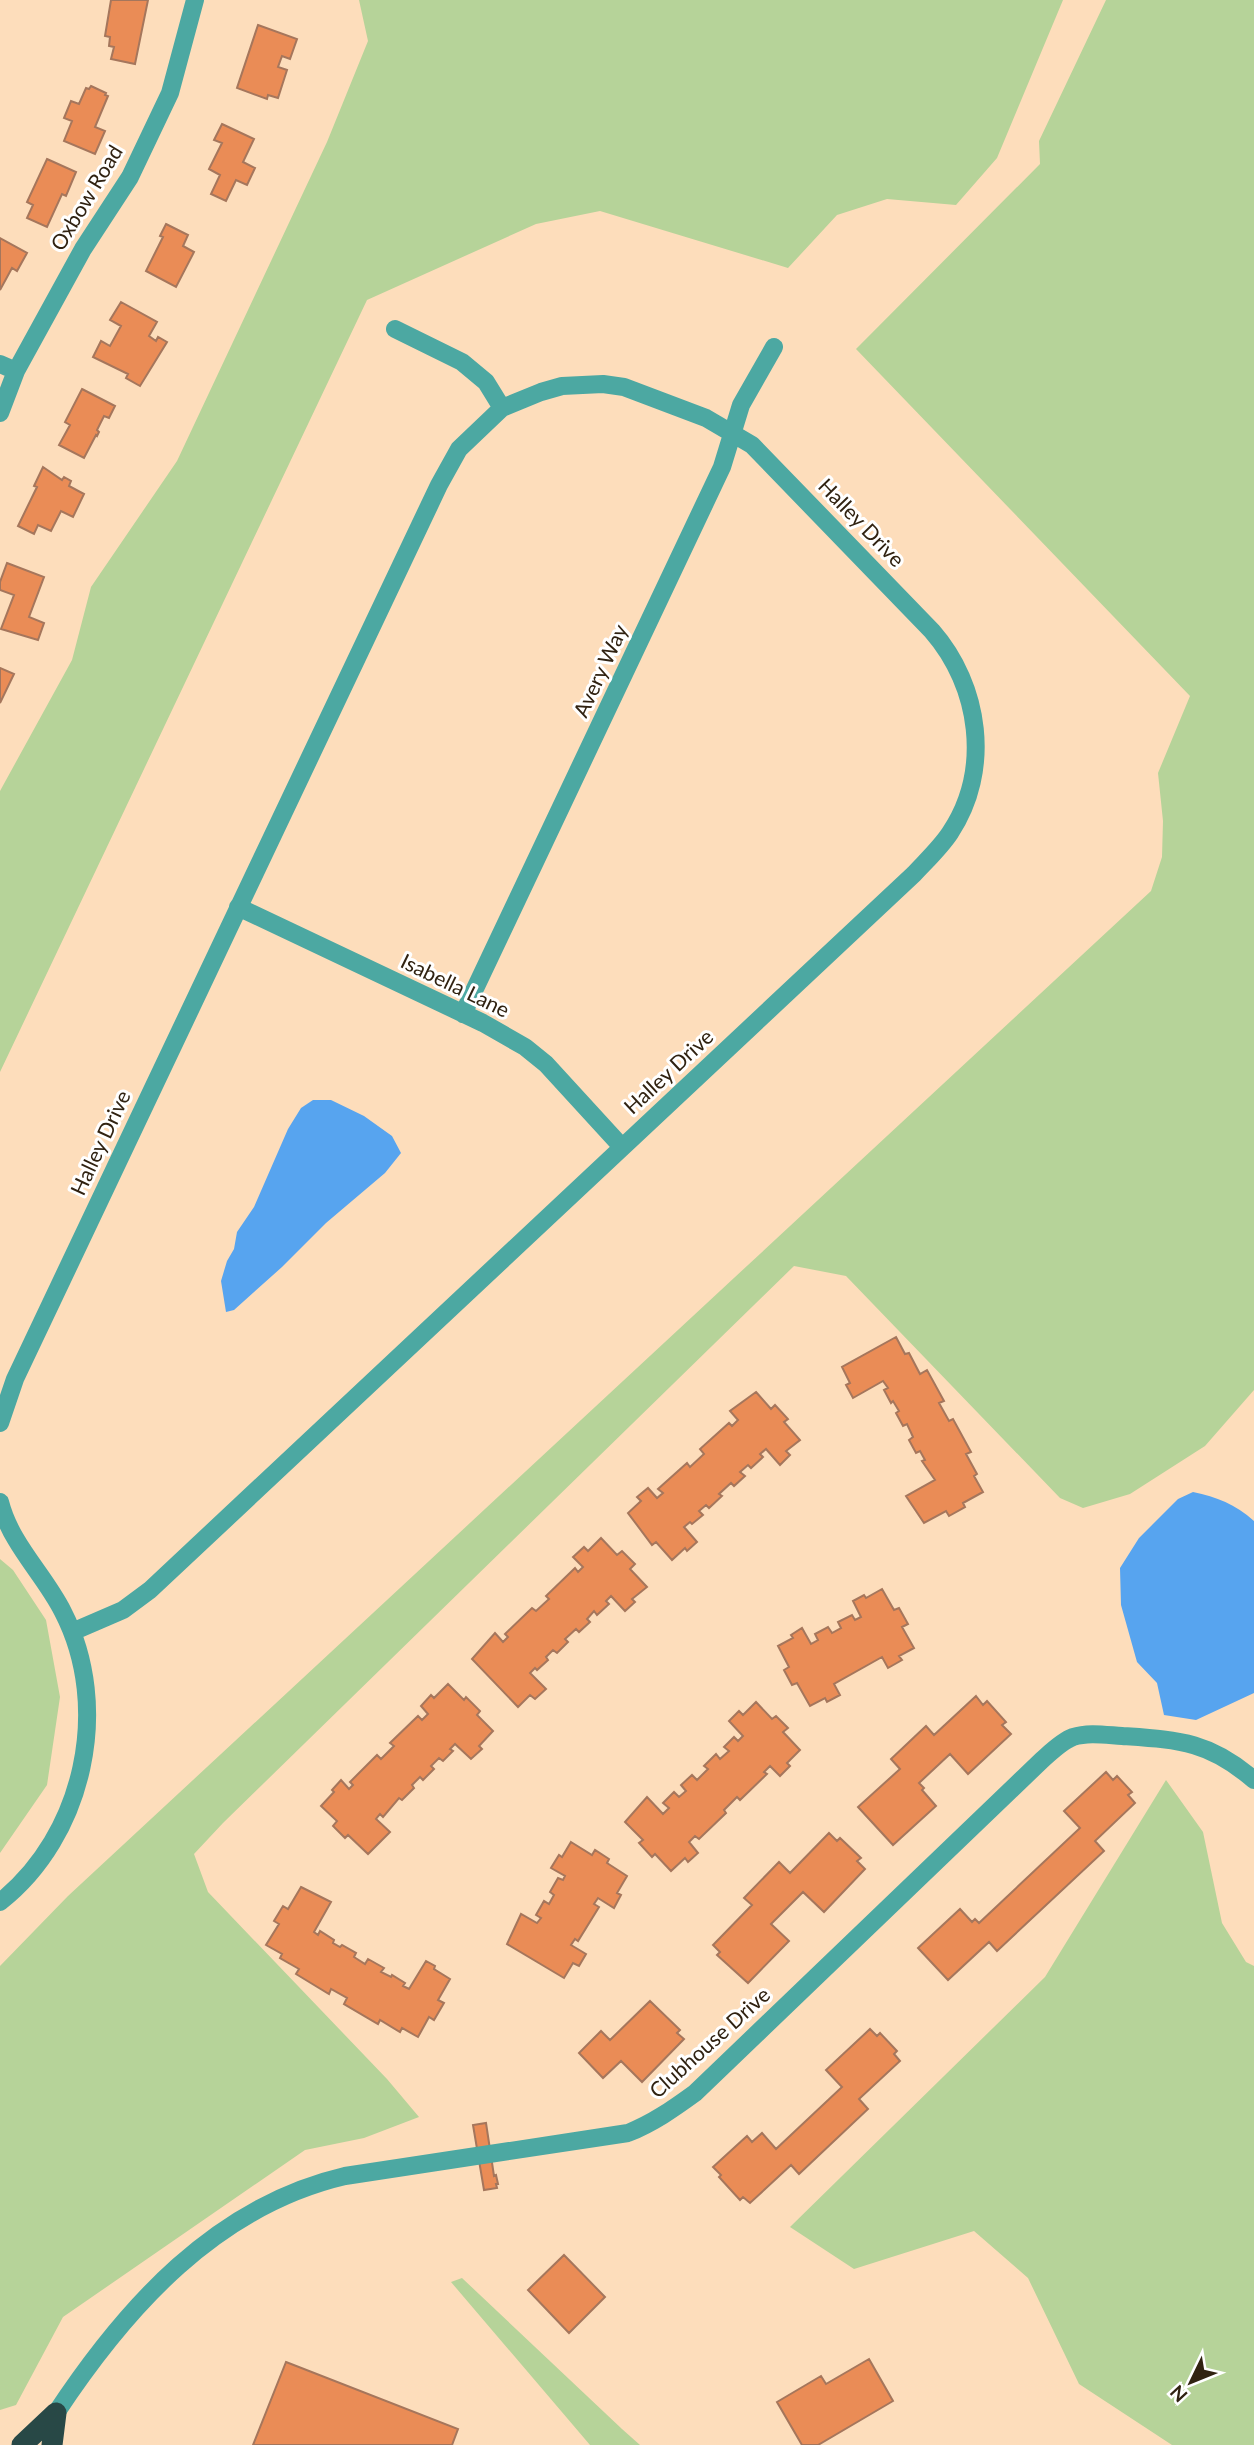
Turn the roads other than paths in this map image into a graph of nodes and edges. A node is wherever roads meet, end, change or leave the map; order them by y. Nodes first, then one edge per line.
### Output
1 (195, 0) edge
2 (395, 329) dead end
3 (774, 346) dead end
4 (8, 367) edge
5 (502, 408) junction
6 (0, 413) edge
7 (733, 432) junction
8 (238, 907) junction
9 (463, 1014) junction
10 (622, 1147) junction
11 (0, 1423) edge
12 (0, 1502) edge
13 (72, 1632) junction
14 (1254, 1780) edge
15 (0, 1902) edge
16 (56, 2413) junction
17 (22, 2445) edge
18 (52, 2445) edge

1 - 4 street, Oxbow Road
2 - 5 street
3 - 7 street, Avery Way
4 - 6 street, Oxbow Road
5 - 7 street, Halley Drive
5 - 8 street, Halley Drive
7 - 9 street, Avery Way
7 - 10 street, Halley Drive
8 - 9 street, Isabella Lane
8 - 11 street, Halley Drive
9 - 10 street, Isabella Lane
10 - 13 street, Halley Drive
12 - 13 street
13 - 15 street
14 - 16 street, Clubhouse Drive
16 - 17 highway
16 - 18 highway

